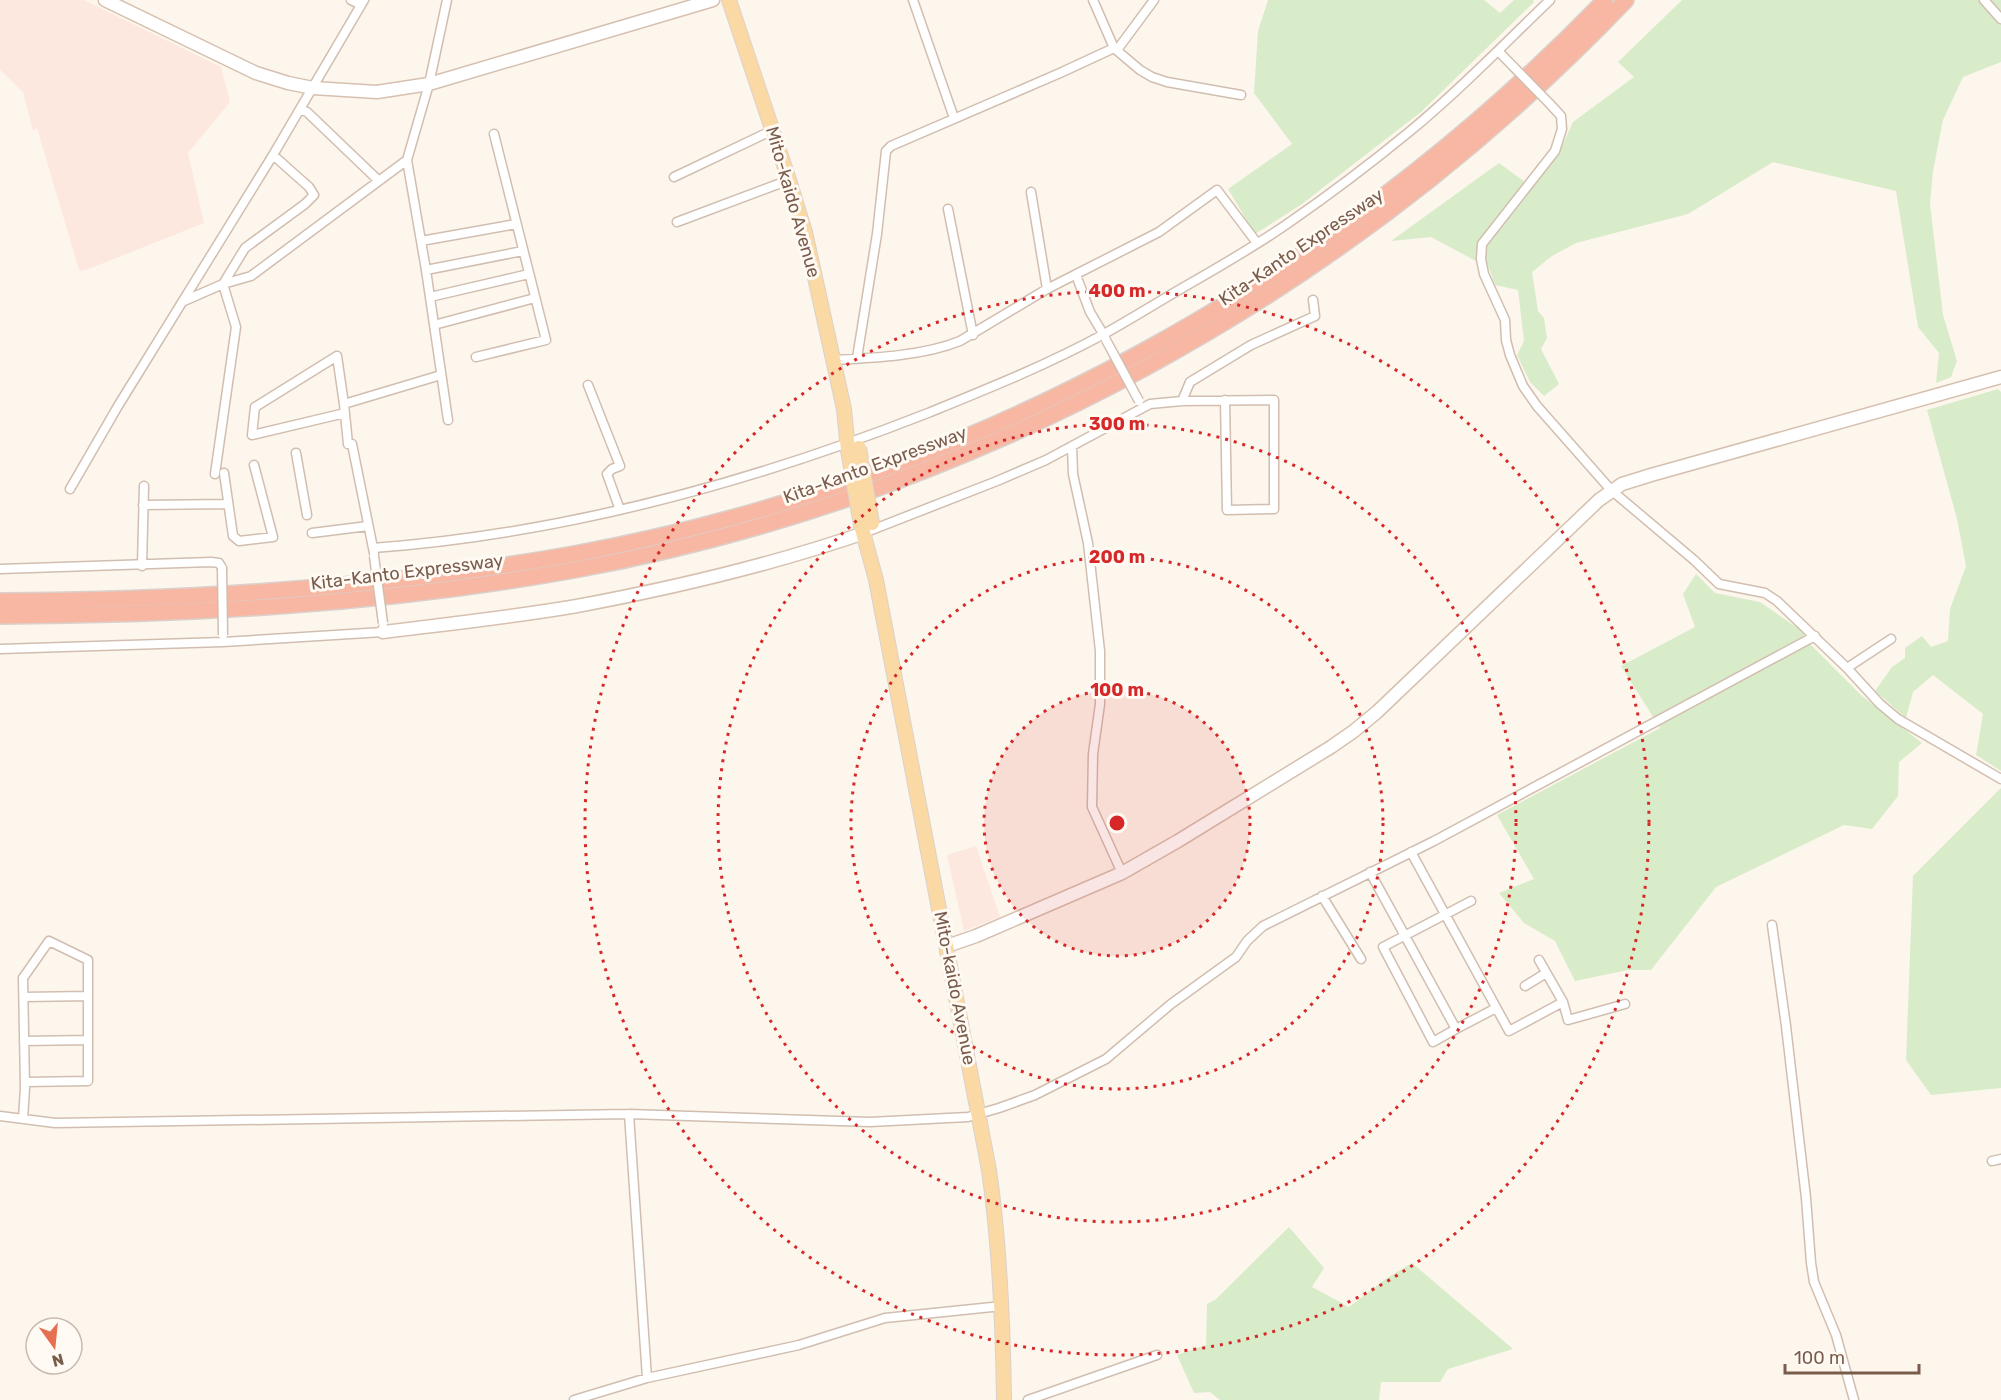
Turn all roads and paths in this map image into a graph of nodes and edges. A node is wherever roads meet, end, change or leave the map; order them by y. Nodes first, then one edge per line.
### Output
1 (105, 0) edge
2 (351, 0) edge
3 (447, 0) edge
4 (713, 0) edge
5 (729, 0) edge
6 (913, 0) edge
7 (1093, 0) edge
8 (1154, 0) edge
9 (1550, 0) edge
10 (1605, 0) edge
11 (1626, 0) edge
12 (1984, 0) edge
13 (362, 3) edge
14 (2001, 19) edge
15 (1115, 49) junction
16 (1499, 53) junction
17 (429, 84) junction
18 (313, 88) junction
19 (1241, 95) dead end
20 (300, 109) junction
21 (954, 118) junction
22 (773, 130) junction
23 (494, 134) dead end
24 (273, 155) junction
25 (407, 160) junction
26 (674, 177) dead end
27 (789, 180) junction
28 (379, 181) junction
29 (1031, 192) dead end
30 (948, 209) dead end
31 (677, 222) dead end
32 (516, 224) junction
33 (421, 241) junction
34 (1257, 243) junction
35 (523, 251) junction
36 (426, 270) junction
37 (529, 274) junction
38 (1076, 275) junction
39 (223, 284) junction
40 (1047, 289) junction
41 (430, 297) junction
42 (535, 298) junction
43 (1313, 300) dead end
44 (183, 301) junction
45 (434, 325) junction
46 (973, 334) junction
47 (1105, 337) junction
48 (476, 357) dead end
49 (857, 358) junction
50 (833, 360) junction
51 (441, 375) junction
52 (2001, 377) edge
53 (588, 385) dead end
54 (1182, 400) junction
55 (1225, 400) junction
56 (1140, 404) junction
57 (345, 409) junction
58 (448, 420) dead end
59 (852, 445) junction
60 (1072, 446) junction
61 (296, 453) dead end
62 (254, 465) dead end
63 (144, 486) dead end
64 (70, 489) dead end
65 (1611, 490) junction
66 (228, 504) junction
67 (143, 505) junction
68 (620, 510) junction
69 (307, 515) dead end
70 (368, 526) junction
71 (868, 527) junction
72 (312, 533) dead end
73 (374, 552) junction
74 (142, 566) junction
75 (0, 569) edge
76 (0, 601) edge
77 (0, 616) edge
78 (383, 627) junction
79 (1815, 636) junction
80 (223, 639) junction
81 (1891, 639) dead end
82 (0, 649) edge
83 (1847, 668) junction
84 (2001, 779) edge
85 (1411, 852) junction
86 (1370, 872) junction
87 (1122, 873) junction
88 (1322, 896) junction
89 (1471, 901) dead end
90 (1445, 914) junction
91 (1772, 925) dead end
92 (1404, 936) junction
93 (947, 946) junction
94 (1361, 959) dead end
95 (1539, 960) dead end
96 (1546, 973) junction
97 (1525, 986) dead end
98 (88, 996) junction
99 (24, 997) junction
100 (1563, 1002) junction
101 (1625, 1004) dead end
102 (1496, 1008) junction
103 (1456, 1029) junction
104 (88, 1040) junction
105 (24, 1041) junction
106 (25, 1082) junction
107 (629, 1114) junction
108 (980, 1115) junction
109 (0, 1116) edge
110 (23, 1119) junction
111 (1002, 1306) junction
112 (1157, 1355) dead end
113 (647, 1378) junction
114 (574, 1400) edge
115 (1004, 1400) edge
116 (1028, 1400) edge
117 (1854, 1400) edge

1 - 18 street
2 - 13 street
3 - 17 street
4 - 17 street
5 - 22 main road, Mito-kaido Avenue
6 - 21 street
7 - 15 street
8 - 15 street
9 - 16 street
10 - 76 highway, Kita-Kanto Expressway
11 - 77 highway, Kita-Kanto Expressway
12 - 14 street
13 - 18 street
15 - 19 street
15 - 21 street
16 - 34 street
16 - 65 street, bridge
17 - 18 street
17 - 25 street
18 - 20 street
20 - 24 street
20 - 28 street
21 - 49 street
22 - 26 street
22 - 27 main road, Mito-kaido Avenue
23 - 32 street
24 - 39 street
24 - 44 street
25 - 28 street
25 - 33 street
27 - 31 street
27 - 50 main road, Mito-kaido Avenue
28 - 39 street
29 - 40 street
30 - 46 street
32 - 33 street
32 - 35 street
33 - 36 street
34 - 38 street
34 - 47 street
35 - 36 street
35 - 37 street
36 - 41 street
37 - 41 street
37 - 42 street
38 - 40 street
38 - 47 street
39 - 44 street
39 - 66 street
40 - 46 street
41 - 45 street
42 - 45 street
42 - 48 street
43 - 54 street
44 - 64 street
45 - 51 street
46 - 49 street
47 - 56 street, bridge
47 - 59 street
49 - 50 street
50 - 59 main road, Mito-kaido Avenue
51 - 57 street
51 - 58 street
52 - 65 street
53 - 68 street
54 - 55 street
54 - 56 street
55 - 55 street
56 - 60 street
57 - 57 street
57 - 70 street
59 - 68 street
59 - 71 main road, Mito-kaido Avenue, bridge
60 - 71 street
60 - 87 street
61 - 69 street
62 - 66 street
63 - 67 street
65 - 79 street
65 - 87 street
66 - 67 street
67 - 74 street
68 - 73 street
70 - 72 street
70 - 73 street
71 - 78 street
71 - 93 main road, Mito-kaido Avenue
73 - 78 street, bridge
74 - 75 street
74 - 80 street, bridge
78 - 80 street
79 - 83 street
79 - 85 street
80 - 82 street
81 - 83 street
83 - 84 street
85 - 86 street
85 - 90 street
86 - 88 street
86 - 92 street
87 - 93 street
88 - 94 street
88 - 108 street
89 - 90 street
90 - 92 street
90 - 102 street
91 - 117 street
92 - 103 street
92 - 103 street
93 - 108 main road, Mito-kaido Avenue
95 - 96 street
96 - 97 street
96 - 100 street
98 - 99 street
98 - 99 street
98 - 104 street
99 - 105 street
100 - 101 street
100 - 102 street
102 - 103 street
104 - 105 street
104 - 106 street
105 - 106 street
106 - 110 street
107 - 108 street
107 - 110 street
107 - 113 street
108 - 111 main road, Mito-kaido Avenue
109 - 110 street
111 - 113 street
111 - 115 main road, Mito-kaido Avenue
112 - 116 street
113 - 114 street

